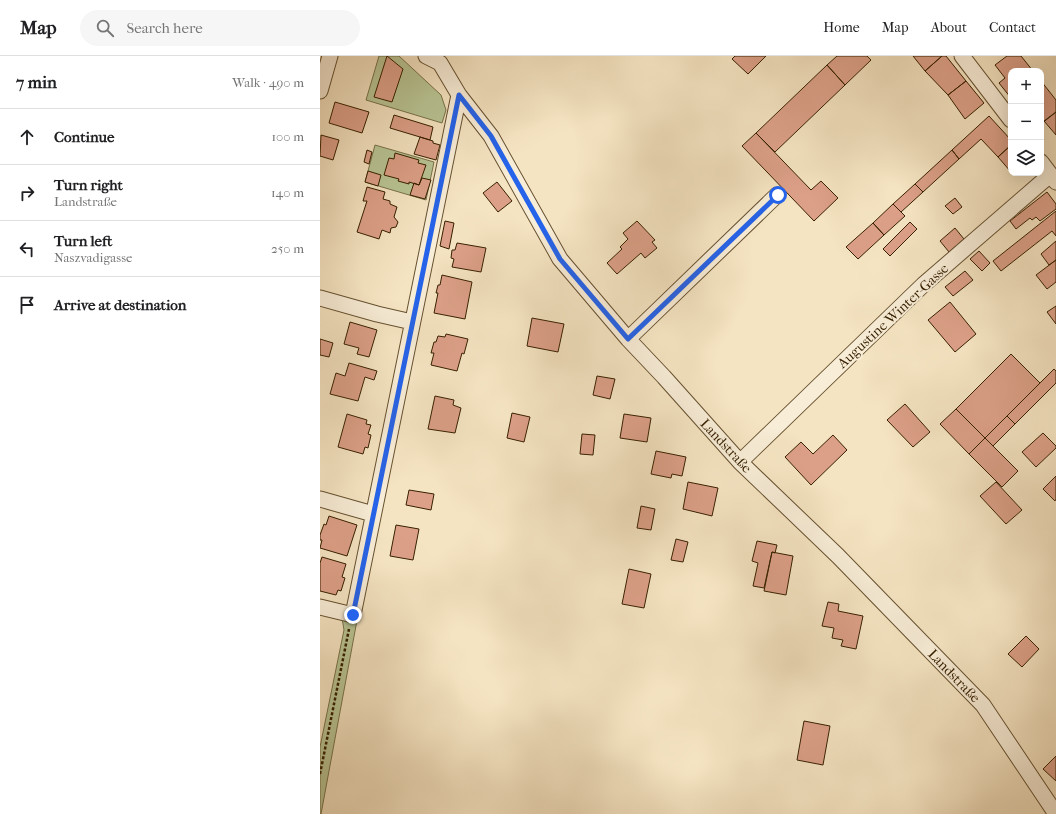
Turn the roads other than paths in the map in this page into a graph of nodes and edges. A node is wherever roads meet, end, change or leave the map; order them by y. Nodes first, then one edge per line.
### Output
1 (330, 56) edge
2 (426, 56) edge
3 (962, 56) edge
4 (440, 60) edge
5 (320, 91) edge
6 (459, 95) junction
7 (1008, 116) edge
8 (1044, 166) edge
9 (1053, 179) edge
10 (778, 195) dead end
11 (320, 298) edge
12 (412, 322) junction
13 (628, 339) junction
14 (740, 462) junction
15 (320, 499) edge
16 (373, 514) junction
17 (320, 607) edge
18 (1056, 814) edge

1 - 5 street
2 - 4 street, Landstraße
3 - 7 street
4 - 6 street, Landstraße
6 - 12 street
6 - 13 street, Landstraße
8 - 9 street
9 - 14 street, Augustine Winter-Gasse
10 - 13 street
11 - 12 street
12 - 16 street
13 - 14 street, Landstraße
14 - 18 street, Landstraße
15 - 16 street
16 - 17 street

